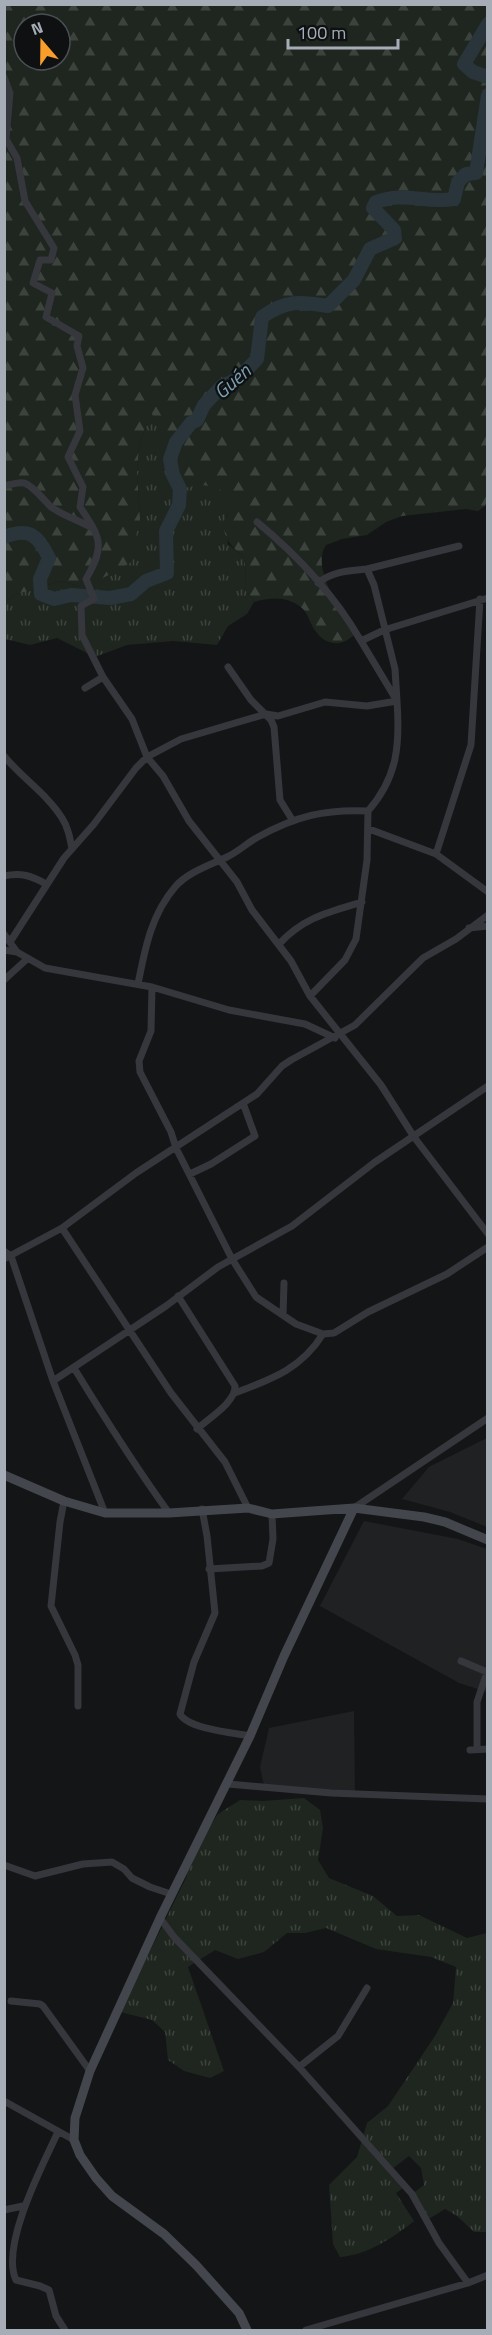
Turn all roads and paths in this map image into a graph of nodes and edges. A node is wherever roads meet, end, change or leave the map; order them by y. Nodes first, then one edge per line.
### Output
1 (4, 77) edge
2 (4, 486) edge
3 (257, 522) dead end
4 (97, 531) junction
5 (459, 546) dead end
6 (367, 569) junction
7 (318, 584) junction
8 (484, 599) edge
9 (384, 630) junction
10 (361, 642) junction
11 (228, 666) dead end
12 (103, 677) junction
13 (85, 688) dead end
14 (397, 701) junction
15 (266, 714) junction
16 (4, 756) edge
17 (147, 757) junction
18 (368, 811) junction
19 (292, 821) junction
20 (369, 829) junction
21 (72, 849) junction
22 (436, 854) junction
23 (220, 860) junction
24 (4, 876) edge
25 (46, 884) junction
26 (488, 892) edge
27 (362, 902) junction
28 (488, 915) edge
29 (488, 926) edge
30 (470, 928) junction
31 (4, 934) edge
32 (10, 942) junction
33 (279, 944) junction
34 (4, 950) edge
35 (17, 952) junction
36 (27, 959) junction
37 (4, 980) edge
38 (138, 984) junction
39 (152, 987) junction
40 (310, 996) junction
41 (338, 1036) junction
42 (488, 1086) edge
43 (243, 1103) junction
44 (414, 1137) junction
45 (176, 1148) junction
46 (190, 1174) junction
47 (62, 1228) junction
48 (488, 1234) edge
49 (488, 1247) edge
50 (7, 1255) edge
51 (232, 1259) junction
52 (284, 1282) dead end
53 (178, 1296) junction
54 (283, 1315) junction
55 (130, 1330) junction
56 (323, 1334) junction
57 (74, 1368) junction
58 (53, 1381) junction
59 (235, 1393) junction
60 (488, 1418) edge
61 (197, 1429) junction
62 (4, 1475) edge
63 (64, 1501) junction
64 (248, 1508) junction
65 (354, 1508) junction
66 (202, 1509) junction
67 (105, 1513) junction
68 (169, 1513) junction
69 (272, 1514) junction
70 (488, 1540) edge
71 (209, 1569) junction
72 (461, 1661) dead end
73 (78, 1706) dead end
74 (250, 1736) junction
75 (488, 1749) edge
76 (228, 1784) junction
77 (488, 1799) edge
78 (4, 1865) edge
79 (171, 1894) junction
80 (160, 1917) junction
81 (367, 1988) dead end
82 (10, 2001) dead end
83 (299, 2067) junction
84 (90, 2071) junction
85 (4, 2101) edge
86 (58, 2132) junction
87 (74, 2140) junction
88 (23, 2206) junction
89 (4, 2210) edge
90 (488, 2275) edge
91 (468, 2283) junction
92 (65, 2331) edge
93 (247, 2331) edge
94 (306, 2331) edge

1 - 4 street
2 - 4 street
3 - 7 street
4 - 12 street
5 - 6 street
6 - 7 street
6 - 9 street
7 - 10 street
8 - 9 street
8 - 22 street
9 - 10 street
9 - 14 street
10 - 14 street
11 - 15 street
12 - 13 street
12 - 17 street
14 - 15 street
14 - 18 street
15 - 17 street
15 - 19 street
16 - 21 street
17 - 21 street
17 - 23 street
18 - 19 street
18 - 20 street
19 - 23 street
20 - 22 street
20 - 27 street
21 - 25 street
22 - 26 street
23 - 33 street
23 - 38 street
24 - 25 street
25 - 32 street
27 - 33 street
27 - 40 street
28 - 30 street
29 - 30 street
30 - 41 street
31 - 32 street
32 - 35 street
33 - 40 street
34 - 35 street
35 - 36 street
36 - 37 street
36 - 38 street
38 - 39 street
39 - 41 street
39 - 45 street
40 - 41 street
41 - 43 street
41 - 44 street
42 - 44 street
43 - 45 street
43 - 46 street
44 - 48 street
44 - 51 street
45 - 46 street
45 - 47 street
46 - 51 street
47 - 50 street
47 - 55 street
49 - 56 street
50 - 58 street
51 - 53 street
51 - 54 street
52 - 54 street
53 - 55 street
53 - 59 street
54 - 56 street
55 - 57 street
55 - 61 street
56 - 59 street
57 - 58 street
57 - 68 street
58 - 67 street
59 - 61 street
60 - 65 street
61 - 64 street
62 - 63 street
63 - 67 street
63 - 73 street
64 - 66 street
64 - 69 street
65 - 69 street
65 - 70 street
65 - 74 street
66 - 68 street
66 - 71 street
67 - 68 street
69 - 71 street
71 - 74 street
72 - 75 street
74 - 76 street
76 - 77 street
76 - 79 street
78 - 79 street
79 - 80 street
80 - 83 street
80 - 84 street
81 - 83 street
82 - 84 street
83 - 91 street
84 - 87 street
85 - 86 street
86 - 87 street
86 - 88 street
87 - 93 street
88 - 89 street
88 - 92 street
90 - 91 street
91 - 94 street

